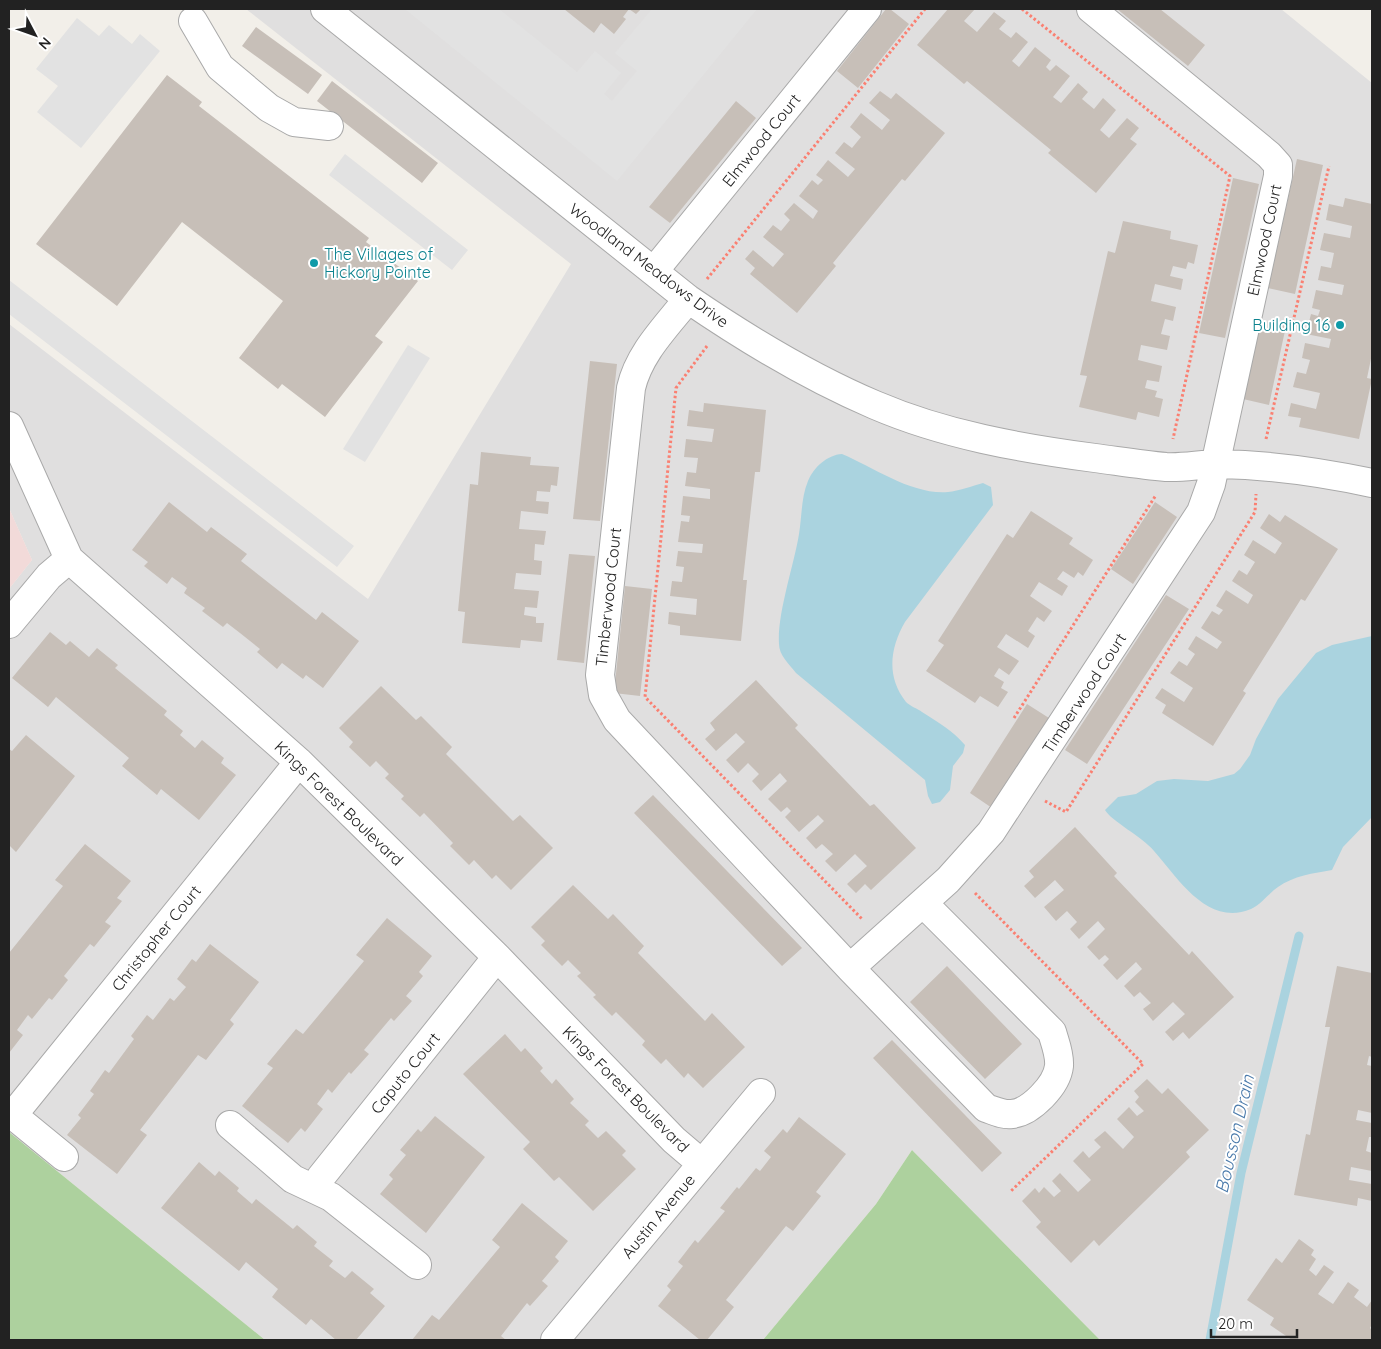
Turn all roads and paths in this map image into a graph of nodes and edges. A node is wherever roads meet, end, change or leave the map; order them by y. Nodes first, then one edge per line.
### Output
1 (325, 9) edge
2 (868, 9) edge
3 (925, 9) edge
4 (1022, 9) edge
5 (1091, 9) edge
6 (193, 21) dead end
7 (329, 126) dead end
8 (1329, 166) dead end
9 (654, 271) junction
10 (696, 291) junction
11 (708, 345) dead end
12 (9, 426) edge
13 (1216, 464) junction
14 (1263, 466) junction
15 (1167, 467) junction
16 (1372, 483) edge
17 (69, 559) junction
18 (9, 624) edge
19 (1014, 718) dead end
20 (299, 762) junction
21 (1042, 799) dead end
22 (972, 890) dead end
23 (923, 903) junction
24 (866, 924) dead end
25 (497, 957) junction
26 (850, 968) junction
27 (760, 1093) dead end
28 (11, 1113) edge
29 (230, 1125) dead end
30 (64, 1157) dead end
31 (701, 1163) junction
32 (314, 1189) junction
33 (1011, 1191) dead end
34 (417, 1266) dead end
35 (555, 1340) edge

1 - 9 street, Woodland Meadows Drive
2 - 9 street, Elmwood Court
3 - 10 path
4 - 15 path
5 - 13 street, Elmwood Court
6 - 7 street
8 - 14 path
9 - 10 street, Woodland Meadows Drive
10 - 15 street, Woodland Meadows Drive
10 - 26 street, Timberwood Court
11 - 24 path
12 - 17 street, Kings Forest Boulevard
13 - 14 street, Woodland Meadows Drive
13 - 15 street, Woodland Meadows Drive
13 - 23 street, Timberwood Court
14 - 16 street, Woodland Meadows Drive
14 - 21 path
15 - 19 path
17 - 18 street
17 - 20 street, Kings Forest Boulevard
20 - 25 street, Kings Forest Boulevard
20 - 28 street, Christopher Court
22 - 33 path
23 - 26 street, Timberwood Court
23 - 26 street, Timberwood Court
25 - 31 street, Kings Forest Boulevard
25 - 32 street, Caputo Court
27 - 31 street, Austin Avenue
28 - 30 street
29 - 32 street
31 - 35 street, Austin Avenue
32 - 34 street

